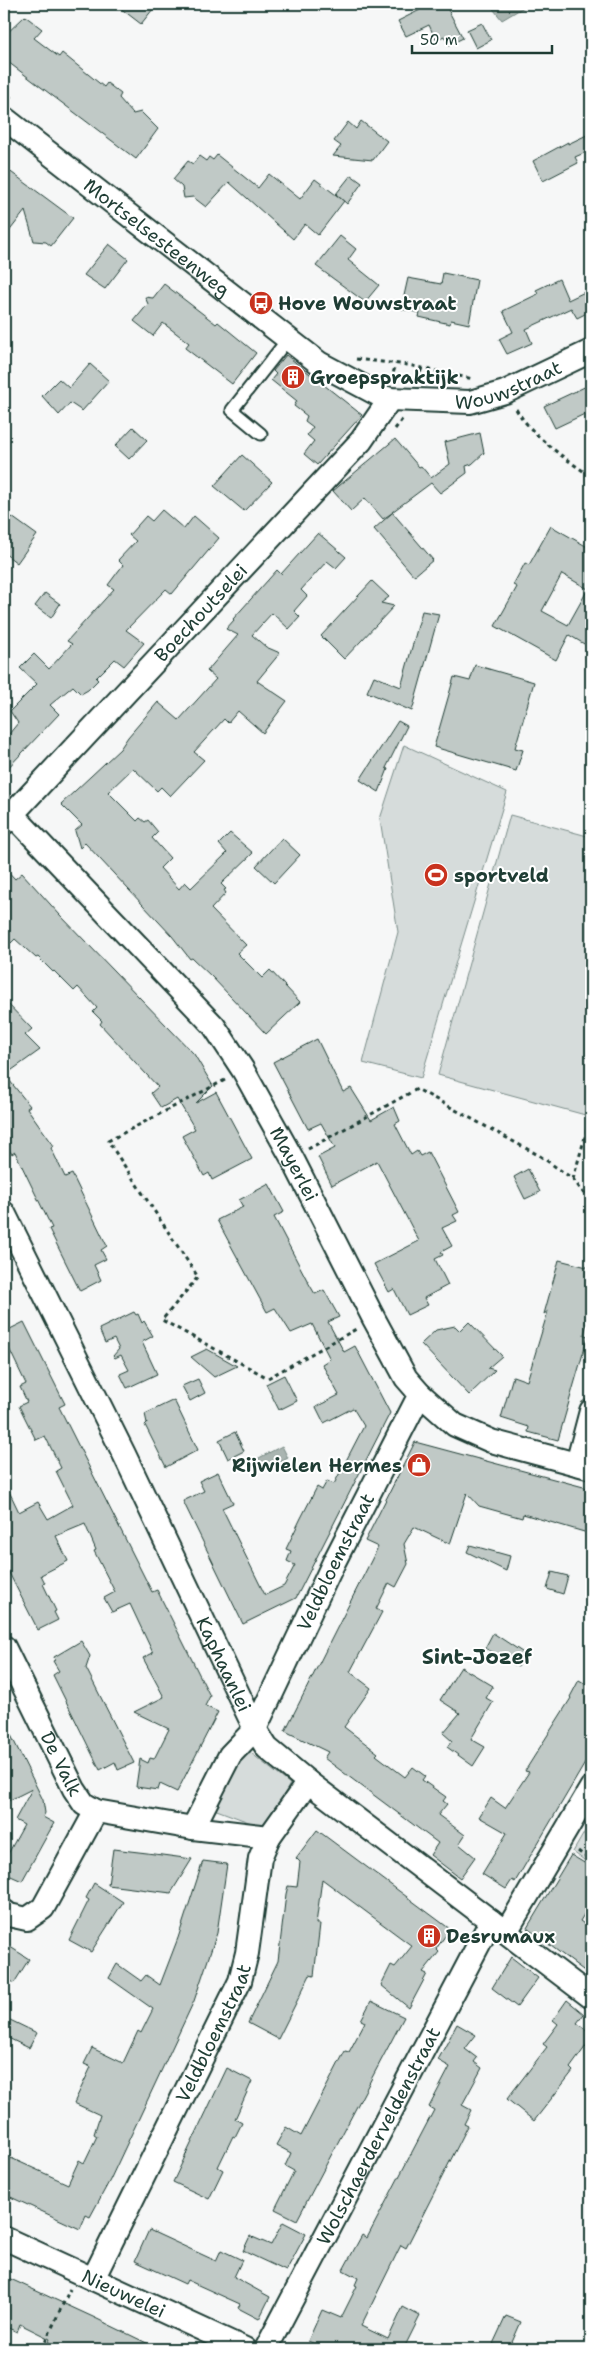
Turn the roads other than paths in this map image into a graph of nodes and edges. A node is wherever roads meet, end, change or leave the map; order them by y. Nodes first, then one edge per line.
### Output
1 (4, 118) edge
2 (288, 339) junction
3 (591, 351) edge
4 (390, 399) junction
5 (261, 434) dead end
6 (8, 819) edge
7 (4, 1213) edge
8 (420, 1394) junction
9 (591, 1412) edge
10 (584, 1466) edge
11 (4, 1647) edge
12 (255, 1729) junction
13 (308, 1782) junction
14 (591, 1788) edge
15 (96, 1811) junction
16 (193, 1828) junction
17 (269, 1837) junction
18 (4, 1911) edge
19 (498, 1926) junction
20 (591, 1997) edge
21 (4, 2238) edge
22 (86, 2276) junction
23 (245, 2349) edge
24 (266, 2349) edge

1 - 2 street, Mortselsesteenweg
2 - 4 street, Mortselsesteenweg
2 - 5 lane
3 - 4 street, Wouwstraat
4 - 6 street, Boechoutselei
6 - 8 street, Mayerlei
7 - 12 street, Kaphaanlei
8 - 10 street, Mayerlei
8 - 12 street, Veldbloemstraat
9 - 10 street
11 - 15 street, De Valk
12 - 13 street, Kaphaanlei
12 - 16 street
13 - 17 street, Veldbloemstraat
13 - 19 street, Kaphaanlei
14 - 19 street, Wolschaerderveldenstraat
15 - 16 street, De Valk
15 - 18 street
16 - 17 street, De Valk
17 - 22 street, Veldbloemstraat
19 - 20 street, Kaphaanlei
19 - 24 street, Wolschaerderveldenstraat
21 - 22 street, Nieuwelei
22 - 23 street, Nieuwelei

